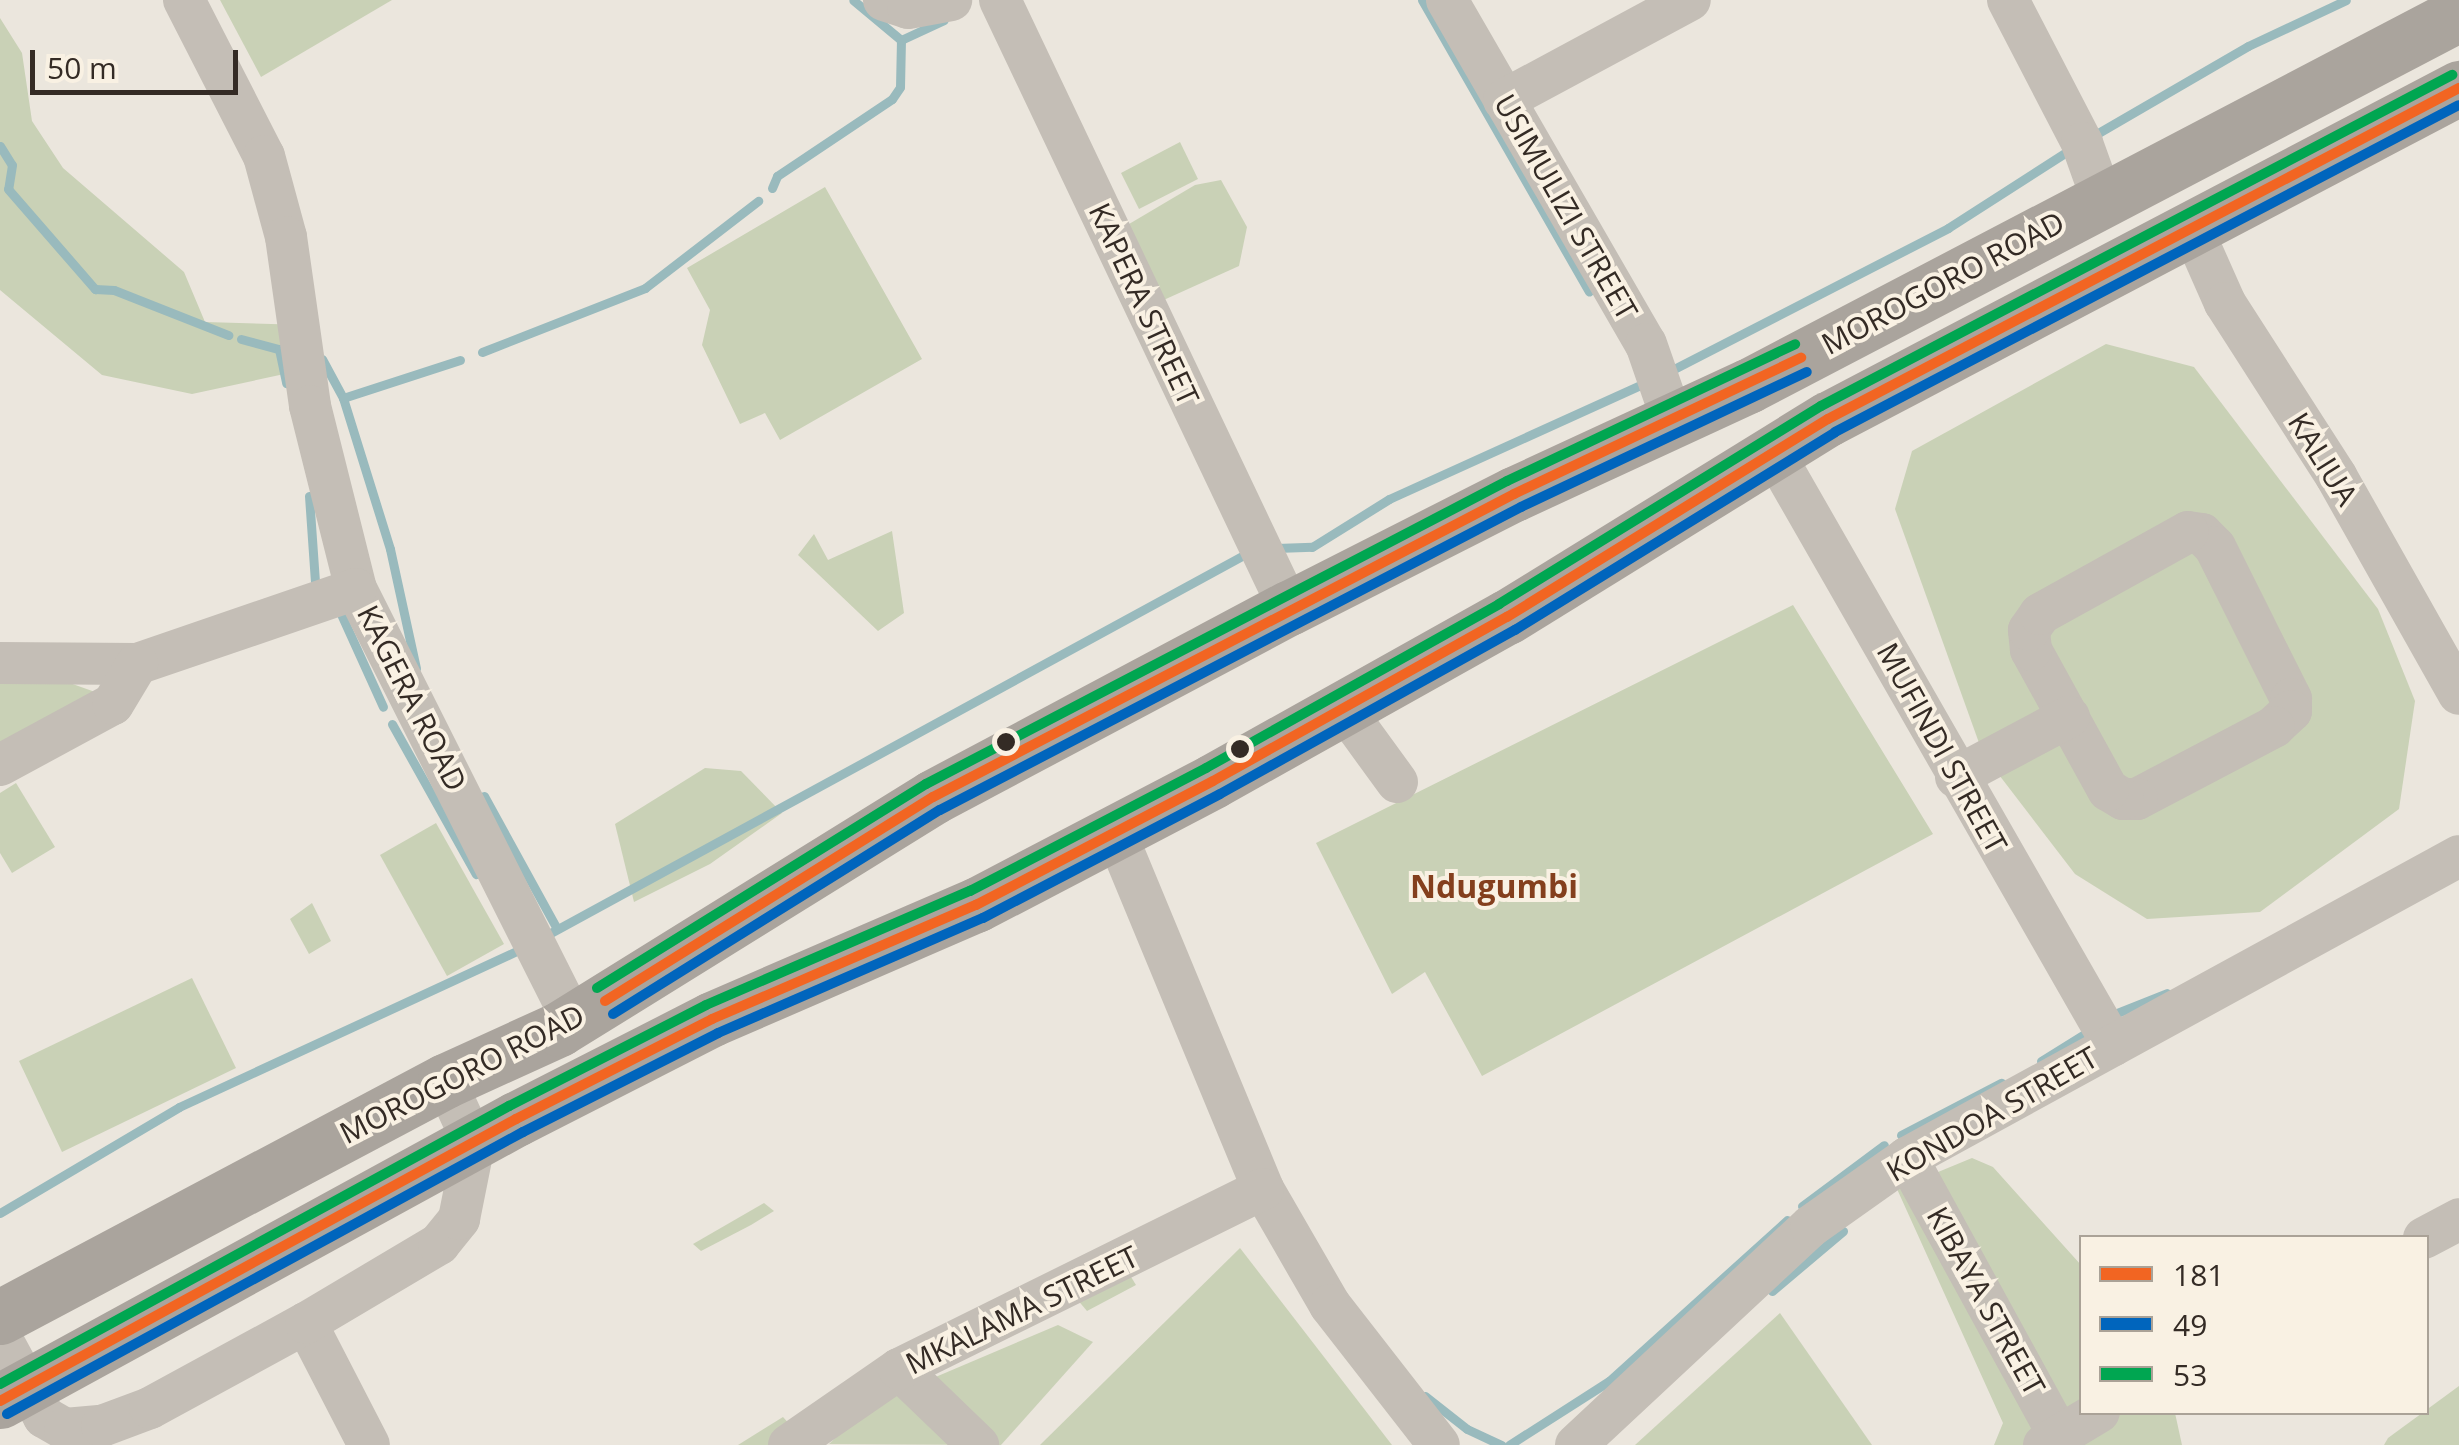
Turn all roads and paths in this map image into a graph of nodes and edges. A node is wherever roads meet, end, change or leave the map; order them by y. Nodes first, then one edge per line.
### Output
1 (184, 0) edge
2 (884, 0) edge
3 (951, 0) edge
4 (1000, 0) edge
5 (1448, 0) edge
6 (1690, 0) edge
7 (2008, 0) edge
8 (2459, 14) edge
9 (2459, 88) edge
10 (1504, 100) junction
11 (2098, 188) junction
12 (2190, 224) junction
13 (1672, 419) junction
14 (1772, 450) junction
15 (356, 589) junction
16 (1288, 608) junction
17 (0, 663) edge
18 (136, 664) junction
19 (2459, 694) edge
20 (1351, 704) junction
21 (2069, 717) junction
22 (0, 764) edge
23 (1956, 777) junction
24 (1397, 782) dead end
25 (1114, 829) junction
26 (2459, 856) edge
27 (574, 1021) junction
28 (2113, 1045) junction
29 (445, 1081) junction
30 (474, 1144) junction
31 (1907, 1158) junction
32 (1263, 1189) junction
33 (2459, 1219) edge
34 (2429, 1235) edge
35 (0, 1317) edge
36 (306, 1323) junction
37 (0, 1336) edge
38 (900, 1369) junction
39 (15, 1393) edge
40 (2095, 1415) edge
41 (2056, 1441) edge
42 (369, 1445) edge
43 (789, 1445) edge
44 (978, 1445) edge
45 (1439, 1445) edge
46 (1576, 1445) edge

1 - 15 street, KAGERA ROAD
2 - 3 street
4 - 16 street, KAPERA STREET
5 - 10 street, USIMULIZI STREET
6 - 10 street
7 - 11 street
8 - 11 highway, MOROGORO ROAD
9 - 12 highway
10 - 13 street, USIMULIZI STREET
11 - 13 highway, MOROGORO ROAD
12 - 14 highway
12 - 19 street, KALIUA
13 - 16 highway, MOROGORO ROAD
14 - 20 highway
14 - 23 street, MUFINDI STREET
15 - 18 street
15 - 27 street, KAGERA ROAD
16 - 27 highway, MOROGORO ROAD
17 - 18 street
18 - 22 street
20 - 24 street
20 - 25 highway
21 - 21 street
21 - 23 street
23 - 28 street, MUFINDI STREET
25 - 30 highway
25 - 32 street
26 - 28 street, KONDOA STREET
27 - 29 highway, MOROGORO ROAD
28 - 31 street, KONDOA STREET
29 - 30 street
29 - 35 highway, MOROGORO ROAD
30 - 36 street
30 - 39 highway
31 - 41 street, KIBAYA STREET
31 - 46 street, KONDOA STREET
32 - 38 street, MKALAMA STREET
32 - 45 street
33 - 34 street
36 - 39 street
36 - 42 street
37 - 39 street
38 - 43 street, MKALAMA STREET
38 - 44 street
40 - 41 street

